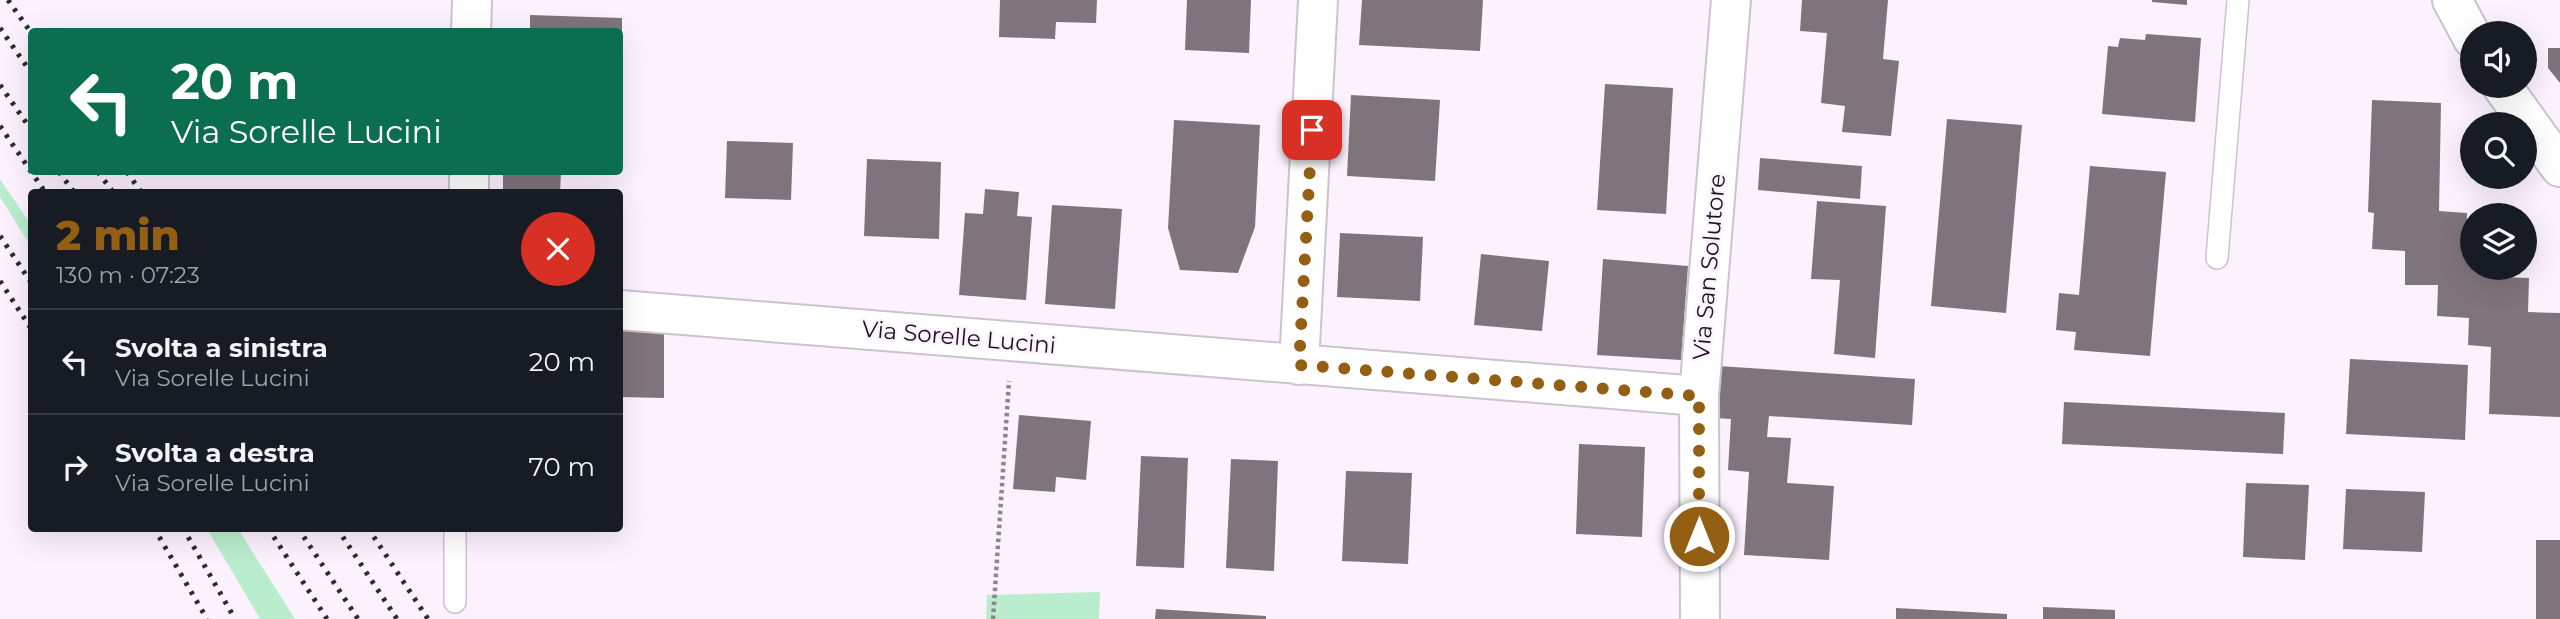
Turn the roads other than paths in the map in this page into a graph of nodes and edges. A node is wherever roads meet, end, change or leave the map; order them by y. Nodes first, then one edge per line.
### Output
1 (472, 0) edge
2 (1318, 0) edge
3 (1731, 0) edge
4 (2238, 0) edge
5 (2452, 0) edge
6 (2463, 21) edge
7 (471, 28) edge
8 (2511, 98) edge
9 (2560, 167) edge
10 (2217, 258) dead end
11 (623, 310) edge
12 (1299, 365) junction
13 (1699, 396) junction
14 (455, 532) edge
15 (455, 602) dead end
16 (1700, 619) edge

1 - 7 street
2 - 12 street
3 - 13 street, Via San Solutore
4 - 10 lane
5 - 6 street
8 - 9 street
11 - 12 street, Via Sorelle Lucini
12 - 13 street, Via Sorelle Lucini
13 - 16 street, Via San Solutore
14 - 15 lane

